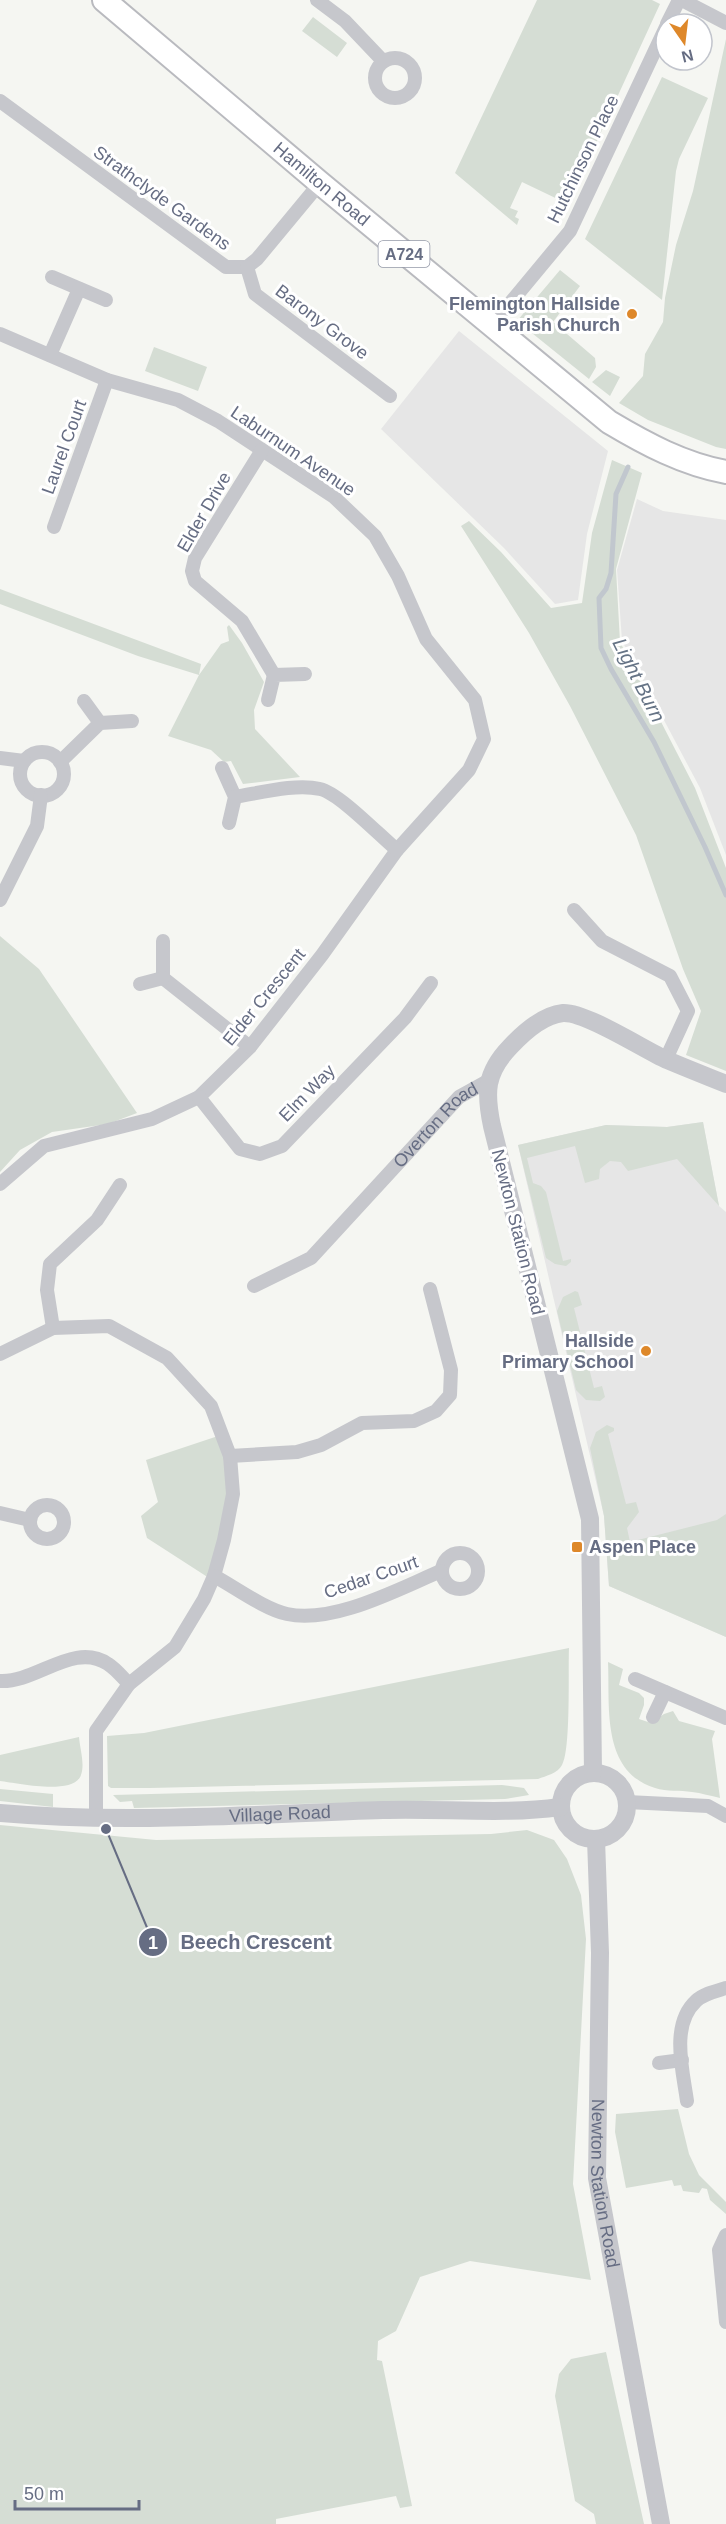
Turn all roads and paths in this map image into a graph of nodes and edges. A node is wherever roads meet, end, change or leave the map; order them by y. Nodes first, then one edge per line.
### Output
1 (104, 0) edge
2 (317, 0) edge
3 (680, 0) edge
4 (726, 23) edge
5 (654, 53) edge
6 (383, 61) dead end
7 (0, 101) edge
8 (320, 183) junction
9 (247, 267) junction
10 (52, 277) dead end
11 (79, 289) junction
12 (106, 300) dead end
13 (492, 325) junction
14 (0, 334) edge
15 (50, 356) junction
16 (107, 380) junction
17 (390, 396) dead end
18 (262, 450) junction
19 (726, 472) edge
20 (54, 526) dead end
21 (305, 674) dead end
22 (274, 675) junction
23 (268, 699) dead end
24 (84, 701) dead end
25 (132, 721) dead end
26 (100, 723) junction
27 (484, 739) joint
28 (0, 758) edge
29 (24, 761) junction
30 (60, 762) junction
31 (222, 768) dead end
32 (41, 795) junction
33 (235, 797) junction
34 (229, 823) dead end
35 (397, 850) junction
36 (0, 900) edge
37 (574, 910) dead end
38 (163, 941) dead end
39 (163, 978) junction
40 (431, 983) dead end
41 (140, 984) dead end
42 (250, 1047) junction
43 (666, 1059) junction
44 (488, 1081) junction
45 (726, 1084) edge
46 (199, 1097) junction
47 (0, 1184) edge
48 (120, 1185) dead end
49 (254, 1286) dead end
50 (430, 1289) dead end
51 (53, 1328) junction
52 (0, 1354) edge
53 (230, 1456) junction
54 (0, 1513) edge
55 (30, 1520) dead end
56 (441, 1571) dead end
57 (214, 1576) junction
58 (635, 1679) dead end
59 (0, 1681) edge
60 (129, 1684) junction
61 (665, 1692) junction
62 (653, 1716) dead end
63 (726, 1718) edge
64 (593, 1773) junction
65 (627, 1802) junction
66 (560, 1807) junction
67 (0, 1813) edge
68 (726, 1816) edge
69 (96, 1818) junction
70 (596, 1839) junction
71 (726, 1988) edge
72 (682, 2060) junction
73 (659, 2063) dead end
74 (687, 2101) dead end
75 (726, 2235) edge
76 (726, 2322) edge
77 (660, 2524) edge

1 - 8 main road, Hamilton Road / A724
2 - 6 street
3 - 4 street
5 - 13 street, Hutchinson Place
7 - 9 street, Strathclyde Gardens
8 - 9 street
8 - 13 main road, Hamilton Road / A724
9 - 17 street, Barony Grove
10 - 11 street
11 - 12 street
11 - 15 street
13 - 19 main road, Hamilton Road / A724
14 - 15 street, Laburnum Avenue
15 - 16 street, Laburnum Avenue
16 - 18 street, Laburnum Avenue
16 - 20 street, Laurel Court
18 - 22 street, Elder Drive
18 - 27 street, Laburnum Avenue
21 - 22 street
22 - 23 street
24 - 26 street
25 - 26 street
26 - 30 street
27 - 35 street, Elder Crescent
28 - 29 street
29 - 30 street
29 - 32 street
30 - 32 street
31 - 33 street
32 - 36 street
33 - 34 street
33 - 35 street
35 - 42 street, Elder Crescent
37 - 43 street
38 - 39 street
39 - 41 street
39 - 42 street
40 - 46 street, Elm Way
42 - 46 street, Elder Crescent
43 - 44 street, Overton Road
43 - 45 street, Overton Road
44 - 49 street, Overton Road
44 - 64 street, Newton Station Road
46 - 47 street, Elder Crescent
48 - 51 street
50 - 53 street
51 - 52 street
51 - 53 street
53 - 57 street
54 - 55 street
56 - 57 street, Cedar Court
57 - 60 street
58 - 61 street
59 - 60 street
60 - 69 street
61 - 62 street
61 - 63 street
64 - 65 street
64 - 66 street
65 - 68 street
65 - 70 street
66 - 69 street, Village Road
66 - 70 street
67 - 69 street, Village Road
70 - 77 street, Newton Station Road
71 - 72 street
72 - 73 street
72 - 74 street
75 - 76 street

